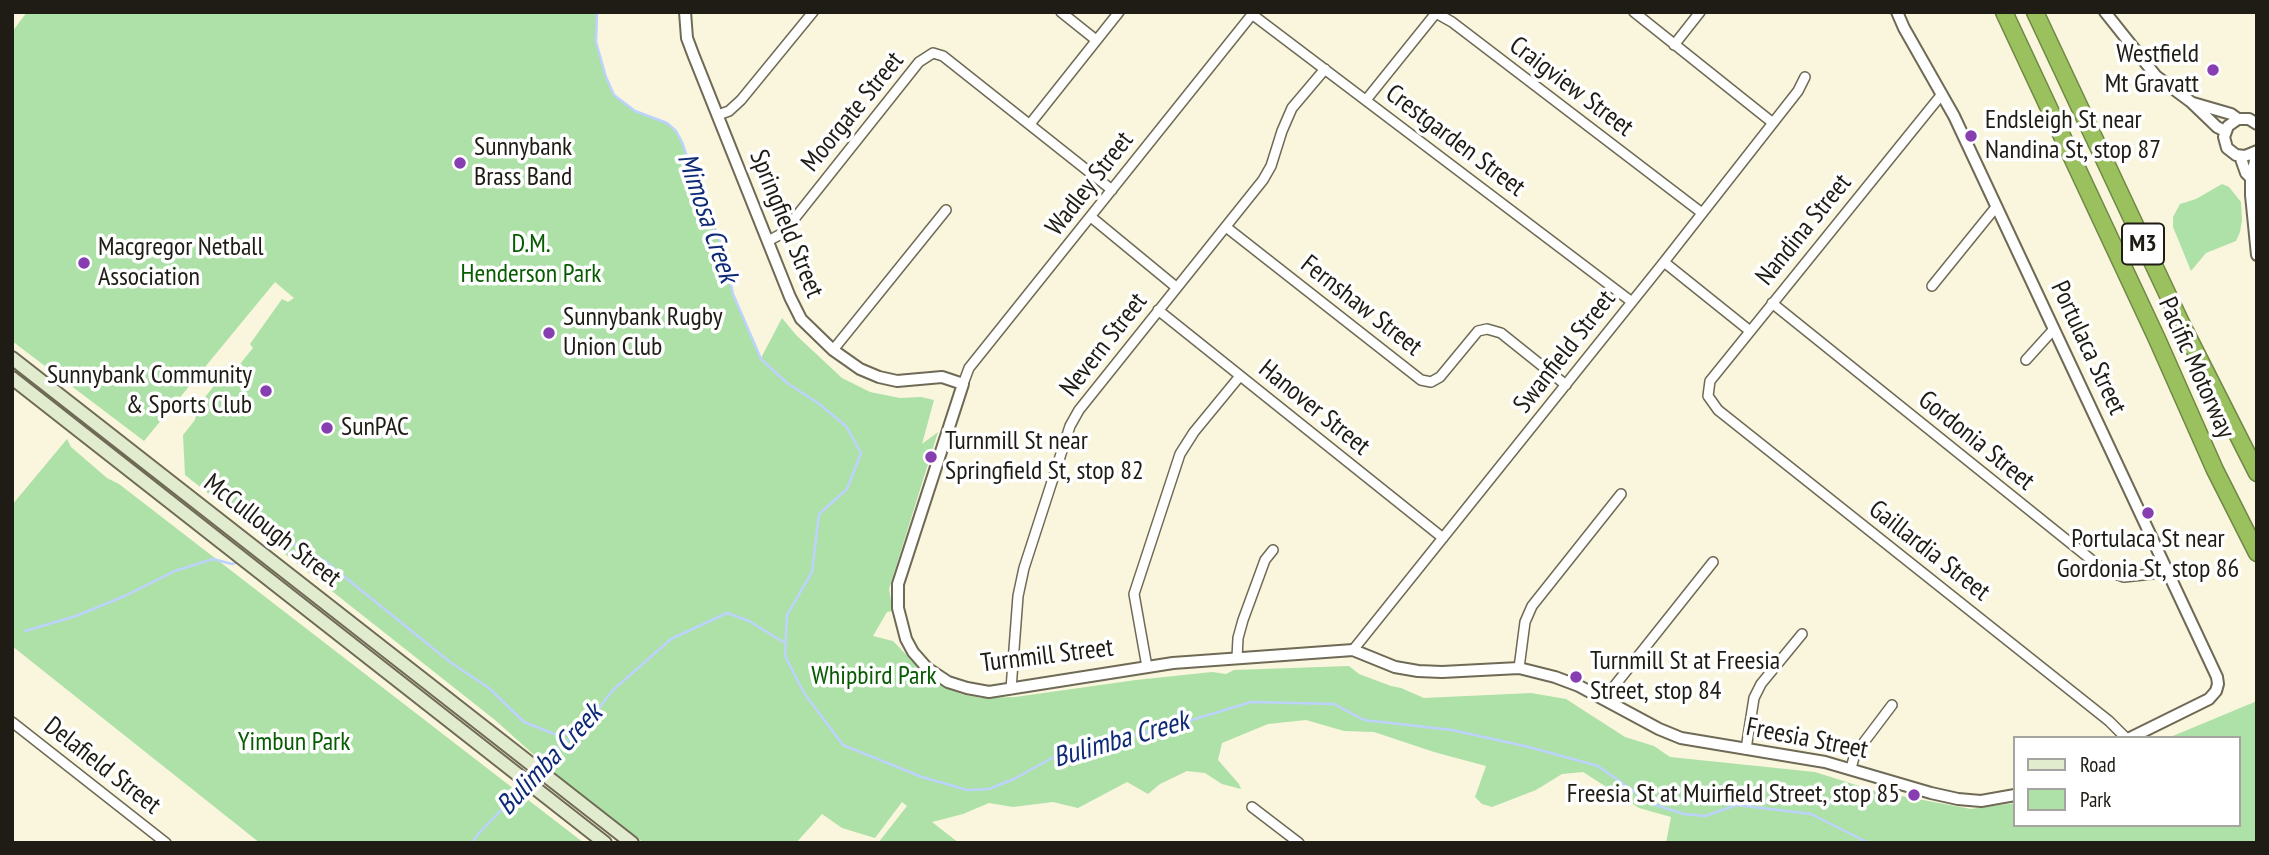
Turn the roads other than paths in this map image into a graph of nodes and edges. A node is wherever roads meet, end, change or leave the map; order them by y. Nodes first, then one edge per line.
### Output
1 (685, 12) edge
2 (813, 12) edge
3 (1061, 12) edge
4 (1119, 12) edge
5 (1634, 12) edge
6 (1700, 12) edge
7 (1897, 12) edge
8 (2004, 12) edge
9 (2035, 12) edge
10 (2105, 12) edge
11 (1253, 13) edge
12 (1096, 40) junction
13 (1674, 45) junction
14 (1325, 69) junction
15 (1805, 77) dead end
16 (1942, 94) junction
17 (1366, 100) junction
18 (2191, 102) junction
19 (718, 115) junction
20 (2238, 119) junction
21 (1773, 123) junction
22 (1030, 124) junction
23 (2257, 124) edge
24 (2225, 131) junction
25 (2255, 152) edge
26 (2240, 156) junction
27 (2250, 178) junction
28 (1112, 190) junction
29 (1996, 207) junction
30 (946, 211) dead end
31 (1702, 213) junction
32 (1091, 217) junction
33 (1226, 227) junction
34 (768, 241) junction
35 (2257, 255) edge
36 (1664, 261) junction
37 (1932, 286) dead end
38 (1176, 287) junction
39 (1632, 302) junction
40 (1772, 303) junction
41 (1158, 310) junction
42 (2054, 329) junction
43 (1750, 331) junction
44 (833, 350) junction
45 (12, 358) edge
46 (2026, 360) dead end
47 (1240, 376) junction
48 (12, 378) edge
49 (963, 384) junction
50 (1566, 385) junction
51 (1708, 396) joint
52 (2257, 473) edge
53 (1621, 494) dead end
54 (1443, 538) junction
55 (1273, 550) dead end
56 (2257, 553) edge
57 (1713, 562) dead end
58 (2165, 567) junction
59 (1802, 635) dead end
60 (1353, 650) junction
61 (1237, 658) junction
62 (1147, 667) junction
63 (1519, 668) junction
64 (1011, 689) junction
65 (1604, 699) junction
66 (1892, 705) dead end
67 (12, 722) edge
68 (2126, 736) edge
69 (2132, 736) edge
70 (1746, 750) junction
71 (1851, 768) junction
72 (2014, 794) edge
73 (1252, 807) dead end
74 (166, 843) edge
75 (605, 843) edge
76 (632, 843) edge
77 (1299, 843) edge

1 - 19 street, Springfield Street
2 - 19 street
3 - 12 street
4 - 12 street
5 - 13 street
6 - 13 street
7 - 16 street, Portulaca Street
8 - 56 highway, Pacific Motorway / M3
9 - 52 highway, Pacific Motorway / M3
10 - 18 street
11 - 14 street, Crestgarden Street
11 - 28 street, Wadley Street
12 - 22 street
13 - 21 street
14 - 17 street, Crestgarden Street
14 - 33 street, Nevern Street
15 - 21 street, Swanfield Street
16 - 29 street, Portulaca Street
16 - 40 street, Nandina Street
17 - 31 street, Craigview Street
17 - 39 street, Crestgarden Street
18 - 20 street
18 - 24 street
19 - 34 street, Springfield Street
20 - 23 street
20 - 24 street
21 - 31 street, Swanfield Street
22 - 28 street, Moorgate Street
22 - 34 street, Moorgate Street
24 - 26 street
25 - 26 street
25 - 27 street
26 - 27 street
27 - 35 street
28 - 32 street, Wadley Street
29 - 37 street
29 - 42 street, Portulaca Street
30 - 44 street
31 - 36 street, Swanfield Street
32 - 38 street
32 - 49 street, Wadley Street
33 - 38 street, Nevern Street
33 - 50 street, Fernshaw Street
34 - 44 street, Springfield Street
36 - 39 street, Swanfield Street
36 - 43 street
38 - 41 street, Nevern Street
39 - 50 street, Swanfield Street
40 - 43 street, Nandina Street
40 - 58 street, Gordonia Street
41 - 47 street, Hanover Street
41 - 64 street, Nevern Street
42 - 46 street
42 - 58 street, Portulaca Street
43 - 51 street, Nandina Street
44 - 49 street, Springfield Street
45 - 76 main road, McCullough Street
47 - 54 street, Hanover Street
47 - 62 street
48 - 75 main road, McCullough Street
49 - 64 street, Turnmill Street
50 - 54 street, Swanfield Street
51 - 68 street, Gaillardia Street
53 - 63 street
54 - 60 street, Swanfield Street
55 - 61 street
57 - 65 street
58 - 69 street, Portulaca Street
59 - 70 street
60 - 61 street, Turnmill Street
60 - 63 street, Freesia Street
61 - 62 street, Turnmill Street
62 - 64 street, Turnmill Street
63 - 65 street, Freesia Street
65 - 70 street, Freesia Street
66 - 71 street
67 - 74 street, Delafield Street
70 - 71 street, Freesia Street
71 - 72 street, Freesia Street
73 - 77 street

